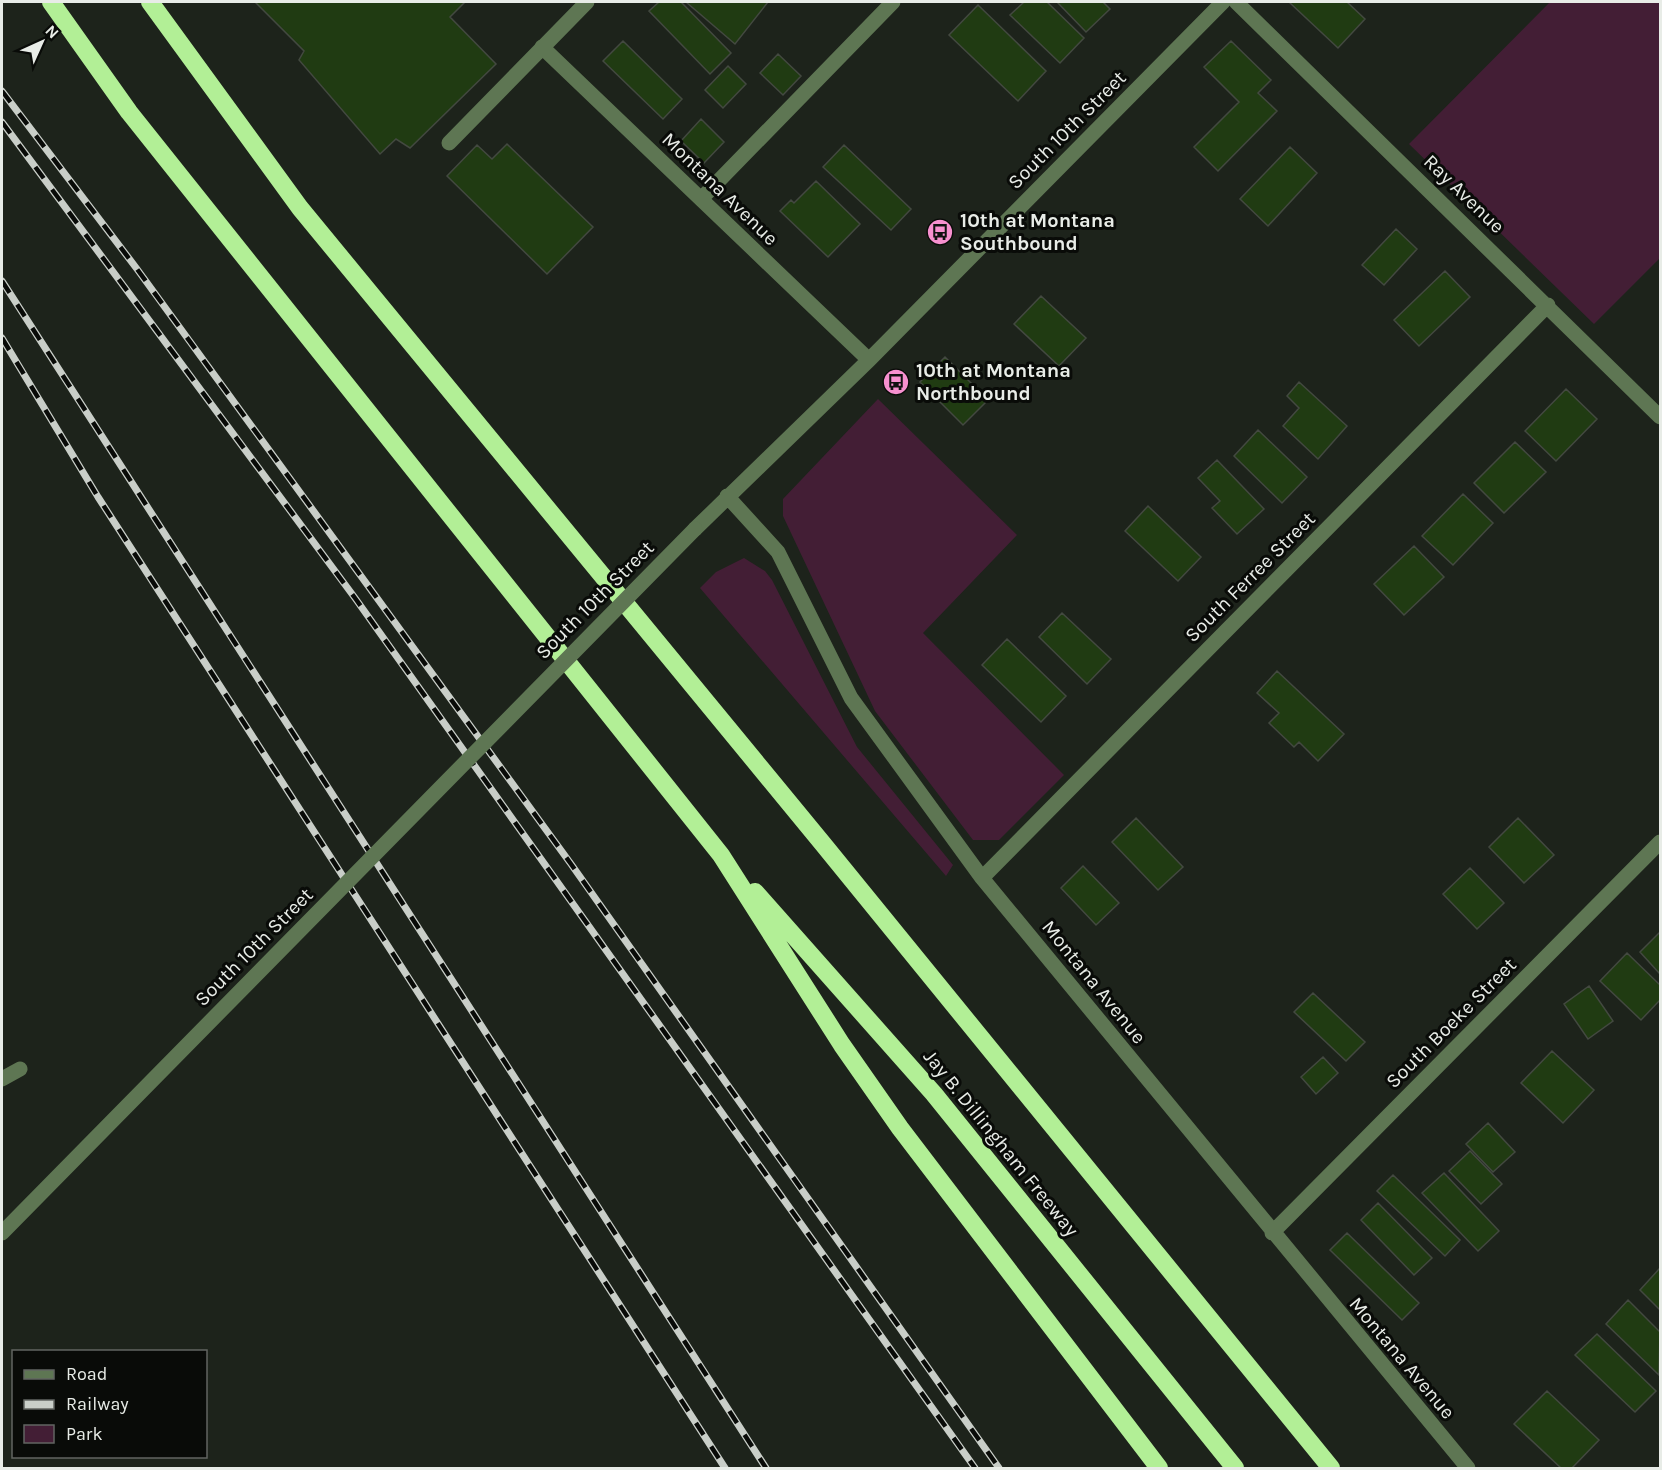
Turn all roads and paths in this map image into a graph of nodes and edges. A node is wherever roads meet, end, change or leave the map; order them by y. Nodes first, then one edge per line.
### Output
1 (51, 2) edge
2 (150, 2) edge
3 (587, 2) edge
4 (893, 2) edge
5 (1223, 2) edge
6 (1236, 2) edge
7 (542, 47) junction
8 (449, 143) dead end
9 (701, 200) junction
10 (1548, 305) junction
11 (869, 360) junction
12 (1660, 417) edge
13 (727, 496) junction
14 (1660, 842) edge
15 (721, 855) junction
16 (982, 878) junction
17 (20, 1069) dead end
18 (2, 1079) edge
19 (2, 1233) edge
20 (1272, 1233) junction
21 (1159, 1468) edge
22 (1235, 1468) edge
23 (1331, 1468) edge
24 (1468, 1468) edge

1 - 15 highway
2 - 23 highway
3 - 7 street
4 - 9 street
5 - 11 street, South 10th Street
6 - 10 street, Ray Avenue
7 - 8 street
7 - 9 street, Montana Avenue
9 - 11 street, Montana Avenue
10 - 12 street, Ray Avenue
10 - 16 street, South Ferree Street
11 - 13 street, South 10th Street
13 - 16 street, Montana Avenue
13 - 19 street, South 10th Street, bridge
14 - 20 street, South Boeke Street
15 - 21 highway
15 - 22 highway, Jay B. Dillingham Freeway
16 - 20 street, Montana Avenue
17 - 18 street
20 - 24 street, Montana Avenue

